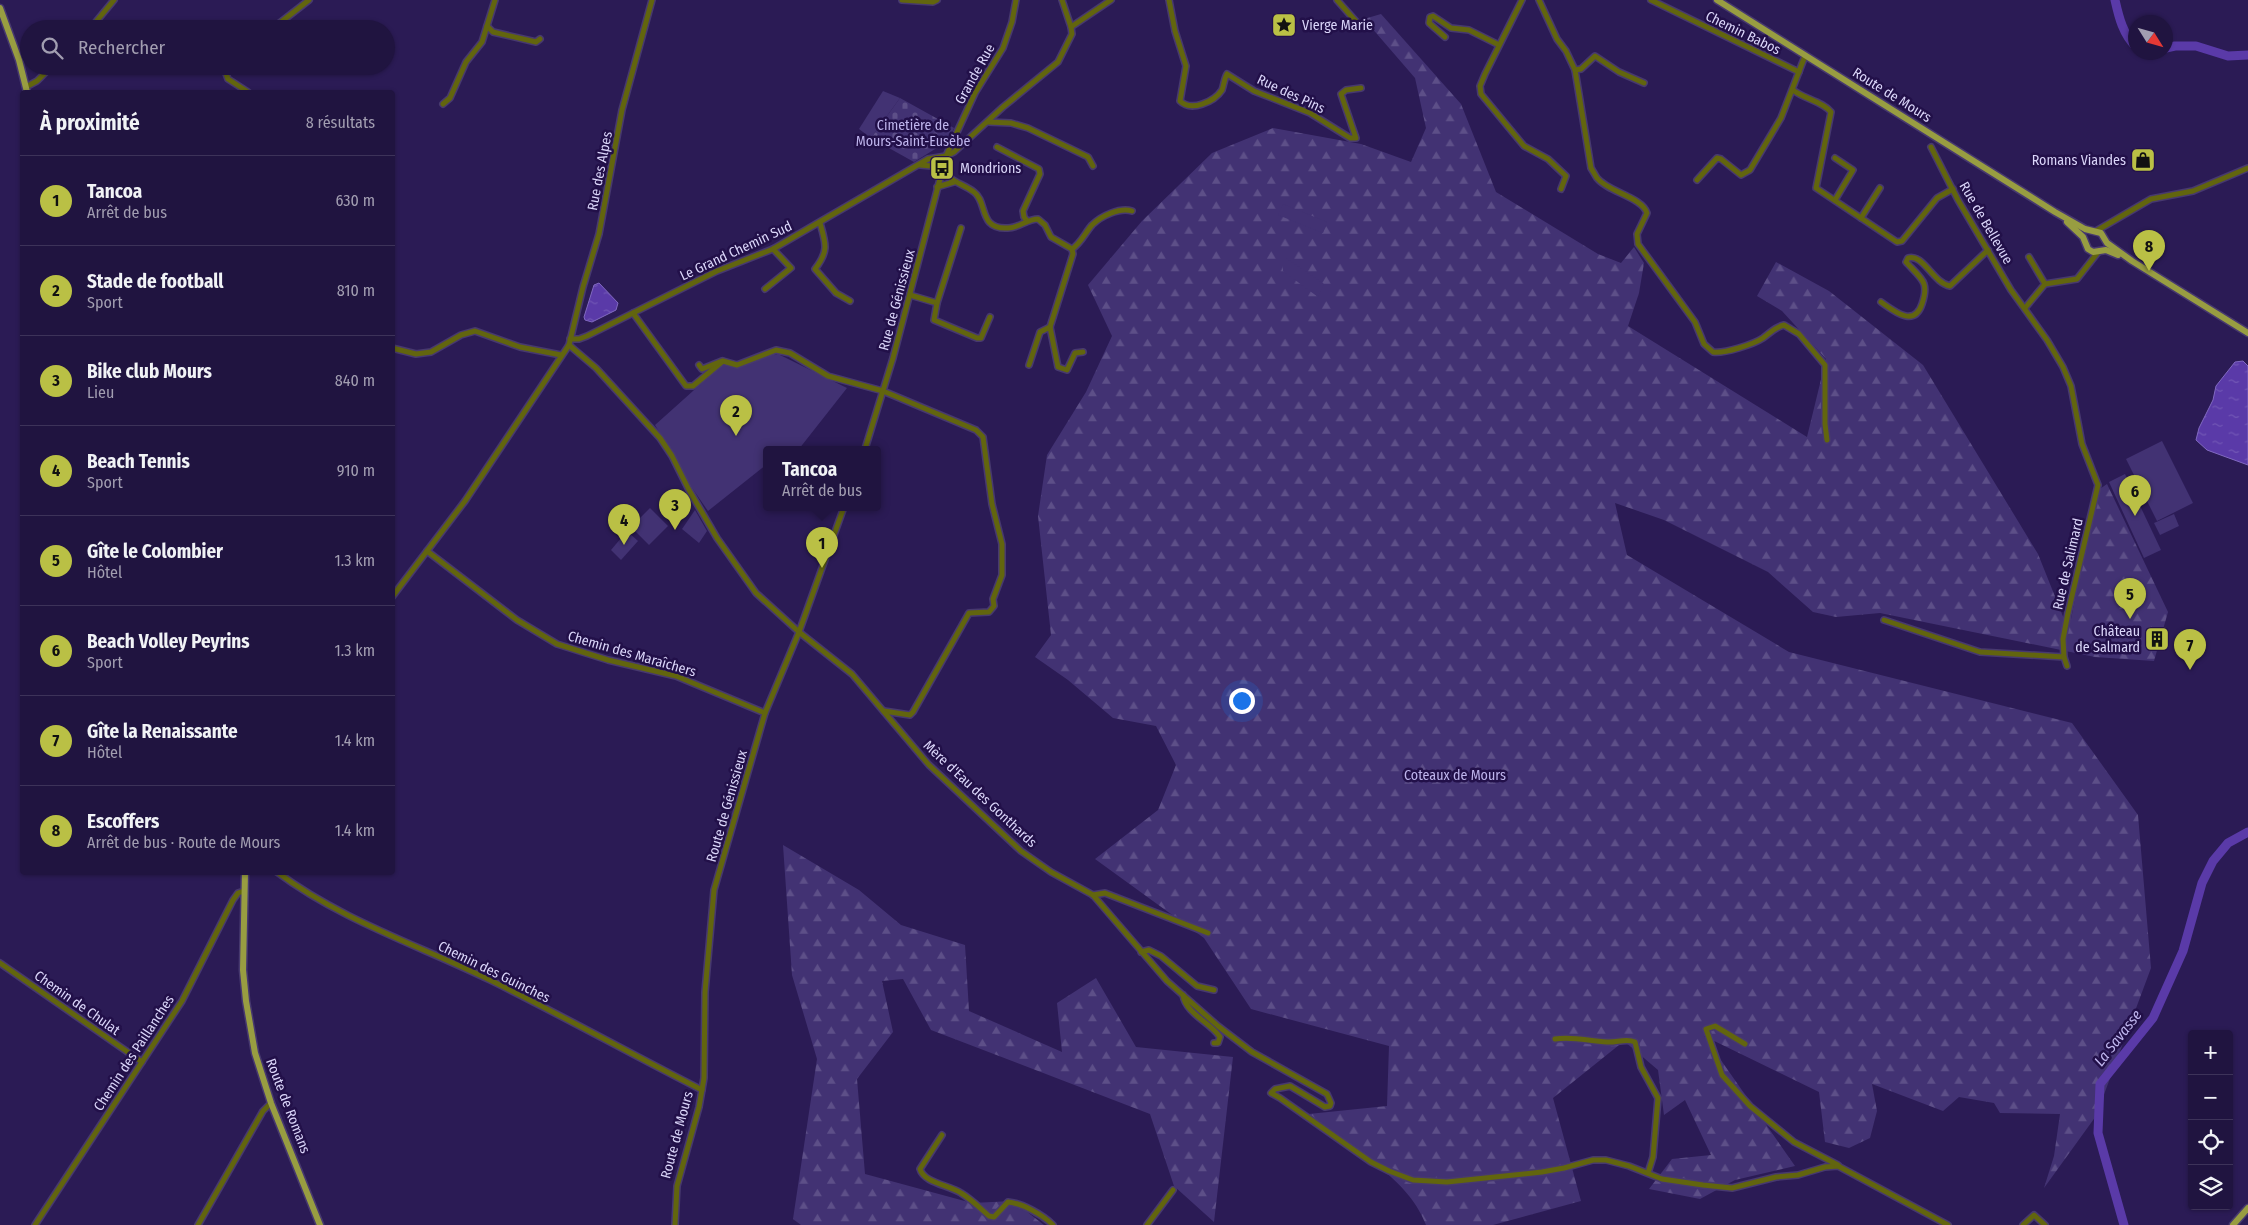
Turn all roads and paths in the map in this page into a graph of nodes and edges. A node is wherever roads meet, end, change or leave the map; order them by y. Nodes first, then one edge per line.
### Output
1 (114, 0) edge
2 (309, 0) edge
3 (495, 0) edge
4 (652, 0) edge
5 (902, 0) edge
6 (937, 0) edge
7 (1016, 0) edge
8 (1062, 0) edge
9 (1111, 0) edge
10 (1169, 0) edge
11 (1337, 0) edge
12 (1522, 0) edge
13 (1539, 0) edge
14 (1651, 0) edge
15 (1717, 0) edge
16 (0, 8) edge
17 (97, 20) edge
18 (283, 20) edge
19 (487, 26) junction
20 (1360, 26) dead end
21 (1071, 27) junction
22 (1444, 37) dead end
23 (540, 39) dead end
24 (1498, 45) junction
25 (1806, 56) junction
26 (20, 64) edge
27 (1574, 70) junction
28 (1799, 72) junction
29 (22, 75) edge
30 (44, 75) edge
31 (226, 75) edge
32 (1644, 83) dead end
33 (1361, 88) dead end
34 (26, 90) edge
35 (245, 90) edge
36 (1793, 90) junction
37 (443, 104) dead end
38 (988, 122) junction
39 (997, 147) dead end
40 (1931, 147) dead end
41 (946, 156) junction
42 (1835, 158) dead end
43 (916, 166) junction
44 (1093, 166) dead end
45 (942, 168) junction
46 (2248, 168) edge
47 (1697, 180) dead end
48 (954, 182) junction
49 (937, 187) junction
50 (1880, 188) dead end
51 (1561, 189) dead end
52 (1953, 189) junction
53 (1835, 200) junction
54 (1132, 211) dead end
55 (2054, 212) junction
56 (1861, 218) junction
57 (1027, 221) junction
58 (2109, 222) junction
59 (820, 223) junction
60 (961, 228) dead end
61 (2093, 232) junction
62 (2104, 238) junction
63 (2085, 240) junction
64 (773, 249) junction
65 (1072, 249) junction
66 (1988, 250) junction
67 (2088, 250) junction
68 (2100, 250) junction
69 (2029, 257) dead end
70 (2132, 261) junction
71 (2089, 262) junction
72 (2045, 284) junction
73 (765, 288) dead end
74 (910, 295) junction
75 (850, 301) dead end
76 (1881, 302) dead end
77 (936, 303) junction
78 (2025, 308) junction
79 (633, 313) junction
80 (990, 317) dead end
81 (1050, 327) junction
82 (2248, 333) edge
83 (570, 339) junction
84 (395, 349) edge
85 (1083, 352) dead end
86 (560, 357) junction
87 (723, 361) junction
88 (699, 365) dead end
89 (1029, 365) dead end
90 (883, 391) junction
91 (1827, 440) dead end
92 (865, 446) edge
93 (843, 511) edge
94 (427, 551) junction
95 (395, 593) edge
96 (1884, 620) dead end
97 (798, 632) junction
98 (2064, 657) junction
99 (2067, 666) dead end
100 (884, 711) junction
101 (765, 713) junction
102 (245, 875) edge
103 (281, 875) edge
104 (244, 891) junction
105 (1093, 894) junction
106 (1208, 933) dead end
107 (1141, 952) junction
108 (0, 963) edge
109 (1214, 990) dead end
110 (705, 992) joint
111 (1182, 995) junction
112 (1555, 1039) dead end
113 (1214, 1044) dead end
114 (1746, 1044) dead end
115 (142, 1062) junction
116 (702, 1090) junction
117 (271, 1103) junction
118 (942, 1135) dead end
119 (1838, 1166) junction
120 (1648, 1173) junction
121 (1173, 1190) dead end
122 (2248, 1208) edge
123 (35, 1225) edge
124 (198, 1225) edge
125 (320, 1225) edge
126 (674, 1225) edge
127 (1053, 1225) edge
128 (1147, 1225) edge
129 (1948, 1225) edge
130 (2024, 1225) edge
131 (2045, 1225) edge
132 (2233, 1225) edge

1 - 17 street
2 - 18 street
3 - 19 street
4 - 83 street, Rue des Alpes
5 - 6 street
7 - 41 street, Grande Rue
8 - 21 street
9 - 21 street
10 - 33 street, Rue des Pins
11 - 20 street
12 - 24 street
13 - 27 street
14 - 28 street, Chemin Babos
15 - 25 main road, Route de Mours
16 - 26 main road
19 - 23 street
19 - 37 street
21 - 38 street
22 - 24 street
24 - 51 street
25 - 28 street
25 - 55 main road, Route de Mours
27 - 32 street
27 - 91 street
28 - 36 street
29 - 34 main road
30 - 34 street
31 - 35 street
36 - 47 street
36 - 53 street
38 - 41 street
38 - 44 street
39 - 57 street
40 - 52 street, Rue de Bellevue
41 - 43 street, Le Grand Chemin Sud
41 - 45 street, Rue de Génissieux
42 - 53 street
43 - 45 street
43 - 59 street, Le Grand Chemin Sud
45 - 48 street
45 - 49 street, Rue de Génissieux
46 - 58 street
48 - 49 street
48 - 57 street
49 - 74 street, Rue de Génissieux
50 - 56 street
52 - 56 street
52 - 66 street, Rue de Bellevue
53 - 56 street
54 - 65 street
55 - 61 main road, Route de Mours
55 - 63 main road, Route de Mours
57 - 65 street
58 - 61 street
58 - 62 street
59 - 64 street, Le Grand Chemin Sud
59 - 75 street
60 - 77 street
61 - 62 main road, Route de Mours
61 - 63 main road
62 - 68 main road
62 - 70 main road, Route de Mours
63 - 67 main road, Route de Mours
64 - 73 street
64 - 79 street, Le Grand Chemin Sud
65 - 81 street
66 - 76 street
66 - 78 street, Rue de Bellevue
67 - 68 main road, Route de Mours
67 - 71 street
68 - 70 main road, Route de Mours
68 - 71 street
69 - 72 street
70 - 82 main road, Route de Mours
71 - 72 street
72 - 78 street
74 - 77 street
74 - 90 street, Rue de Génissieux
77 - 80 street
78 - 98 street, Rue de Salimard
79 - 83 street, Le Grand Chemin Sud
79 - 87 street
81 - 85 street
81 - 89 street
83 - 86 street
83 - 97 street, Mère d'Eau des Gonthards
84 - 86 street
86 - 94 street
87 - 88 street
87 - 90 street
90 - 92 street, Rue de Génissieux
90 - 100 street
93 - 97 street
94 - 95 street
94 - 101 street, Chemin des Maraîchers
96 - 98 street
97 - 100 street, Mère d'Eau des Gonthards
97 - 101 street, Route de Génissieux
98 - 99 street
100 - 105 street, Mère d'Eau des Gonthards
101 - 110 street, Route de Génissieux
102 - 104 main road, Route de Romans
103 - 116 street, Chemin des Guinches
104 - 115 street, Chemin des Paillanches
104 - 117 main road, Route de Romans
105 - 106 street
105 - 107 street, Mère d'Eau des Gonthards
107 - 109 street
107 - 111 street, Mère d'Eau des Gonthards
108 - 115 street, Chemin de Chulat
110 - 116 street, Route de Mours
111 - 113 street
111 - 120 street, Mère d'Eau des Gonthards
112 - 120 street
114 - 119 street
115 - 123 street, Chemin des Paillanches
116 - 126 street, Route de Mours
117 - 124 street
117 - 125 main road, Route de Romans
118 - 127 street
119 - 120 street
119 - 129 street
121 - 128 street
122 - 132 main road
130 - 131 street

